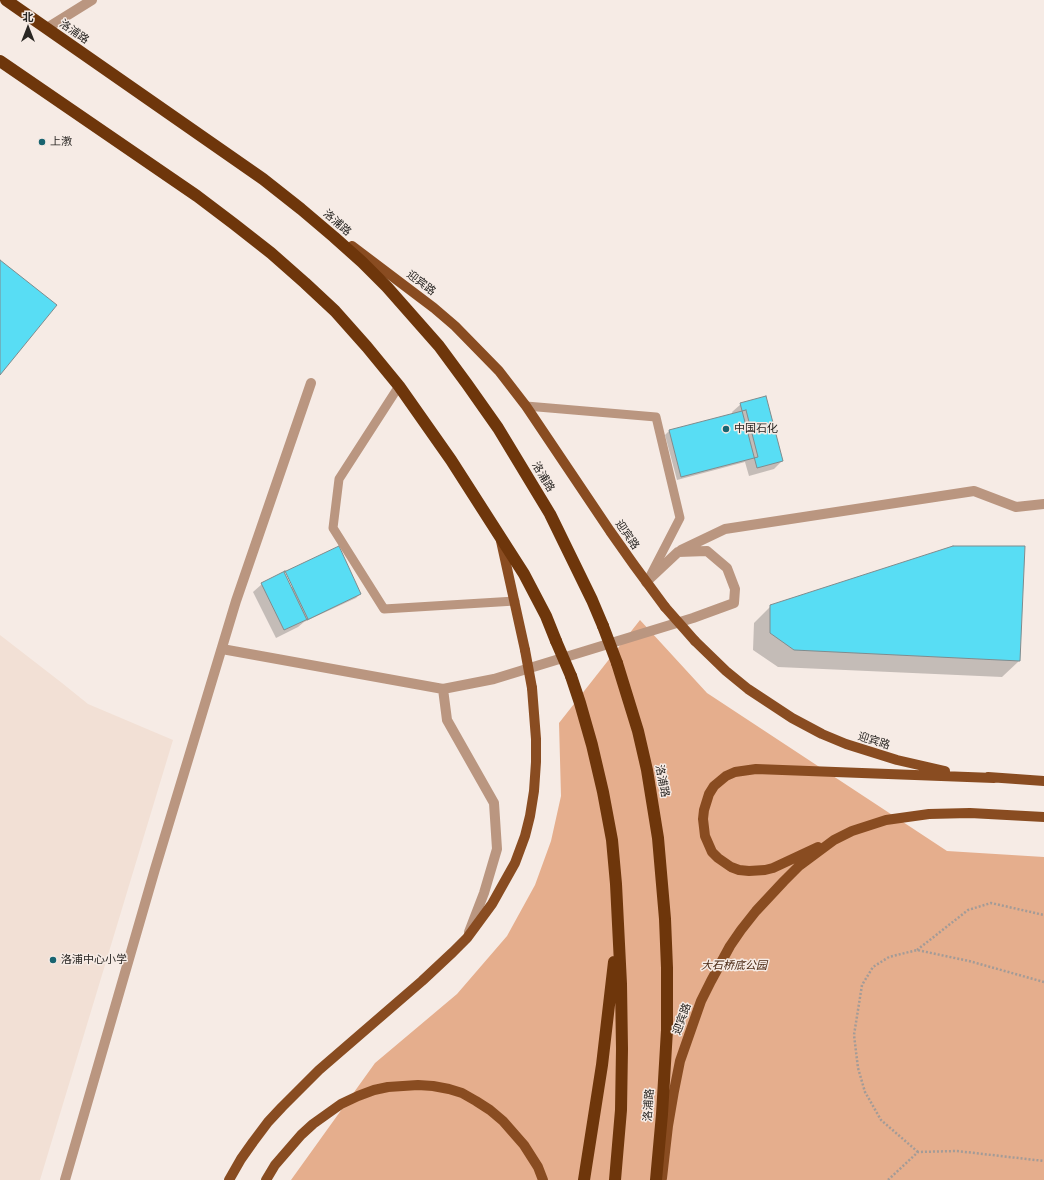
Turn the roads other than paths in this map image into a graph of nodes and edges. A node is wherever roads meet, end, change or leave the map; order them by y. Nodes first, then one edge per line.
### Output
1 (6, 0) edge
2 (92, 0) edge
3 (47, 28) junction
4 (0, 61) edge
5 (262, 179) junction
6 (311, 383) dead end
7 (399, 386) junction
8 (526, 406) junction
9 (1044, 504) edge
10 (500, 536) junction
11 (678, 552) junction
12 (646, 582) junction
13 (515, 601) junction
14 (222, 649) junction
15 (444, 689) junction
16 (994, 778) junction
17 (1044, 781) edge
18 (1044, 817) edge
19 (852, 831) junction
20 (619, 921) junction
21 (467, 938) junction
22 (65, 1180) edge
23 (229, 1180) edge
24 (266, 1180) edge
25 (543, 1180) edge
26 (584, 1180) edge
27 (615, 1180) edge
28 (656, 1180) edge
29 (662, 1180) edge

1 - 3 highway, 洛浦路
2 - 3 street
3 - 5 highway, 洛浦路
4 - 7 highway
5 - 8 main road, 迎宾路
5 - 28 highway, 洛浦路, bridge
6 - 14 street
7 - 10 highway
7 - 13 lane
8 - 12 main road, 迎宾路
8 - 12 lane
9 - 11 street
10 - 13 main road
10 - 20 highway, bridge
11 - 12 street
11 - 15 street
12 - 16 main road, 迎宾路, bridge
13 - 21 main road, bridge
14 - 15 street
14 - 22 street
15 - 21 street
16 - 17 main road, 迎宾路
16 - 19 main road
18 - 19 main road, 迎宾路
19 - 29 main road, 迎宾路
20 - 26 highway
20 - 27 highway
21 - 23 main road
24 - 25 main road

